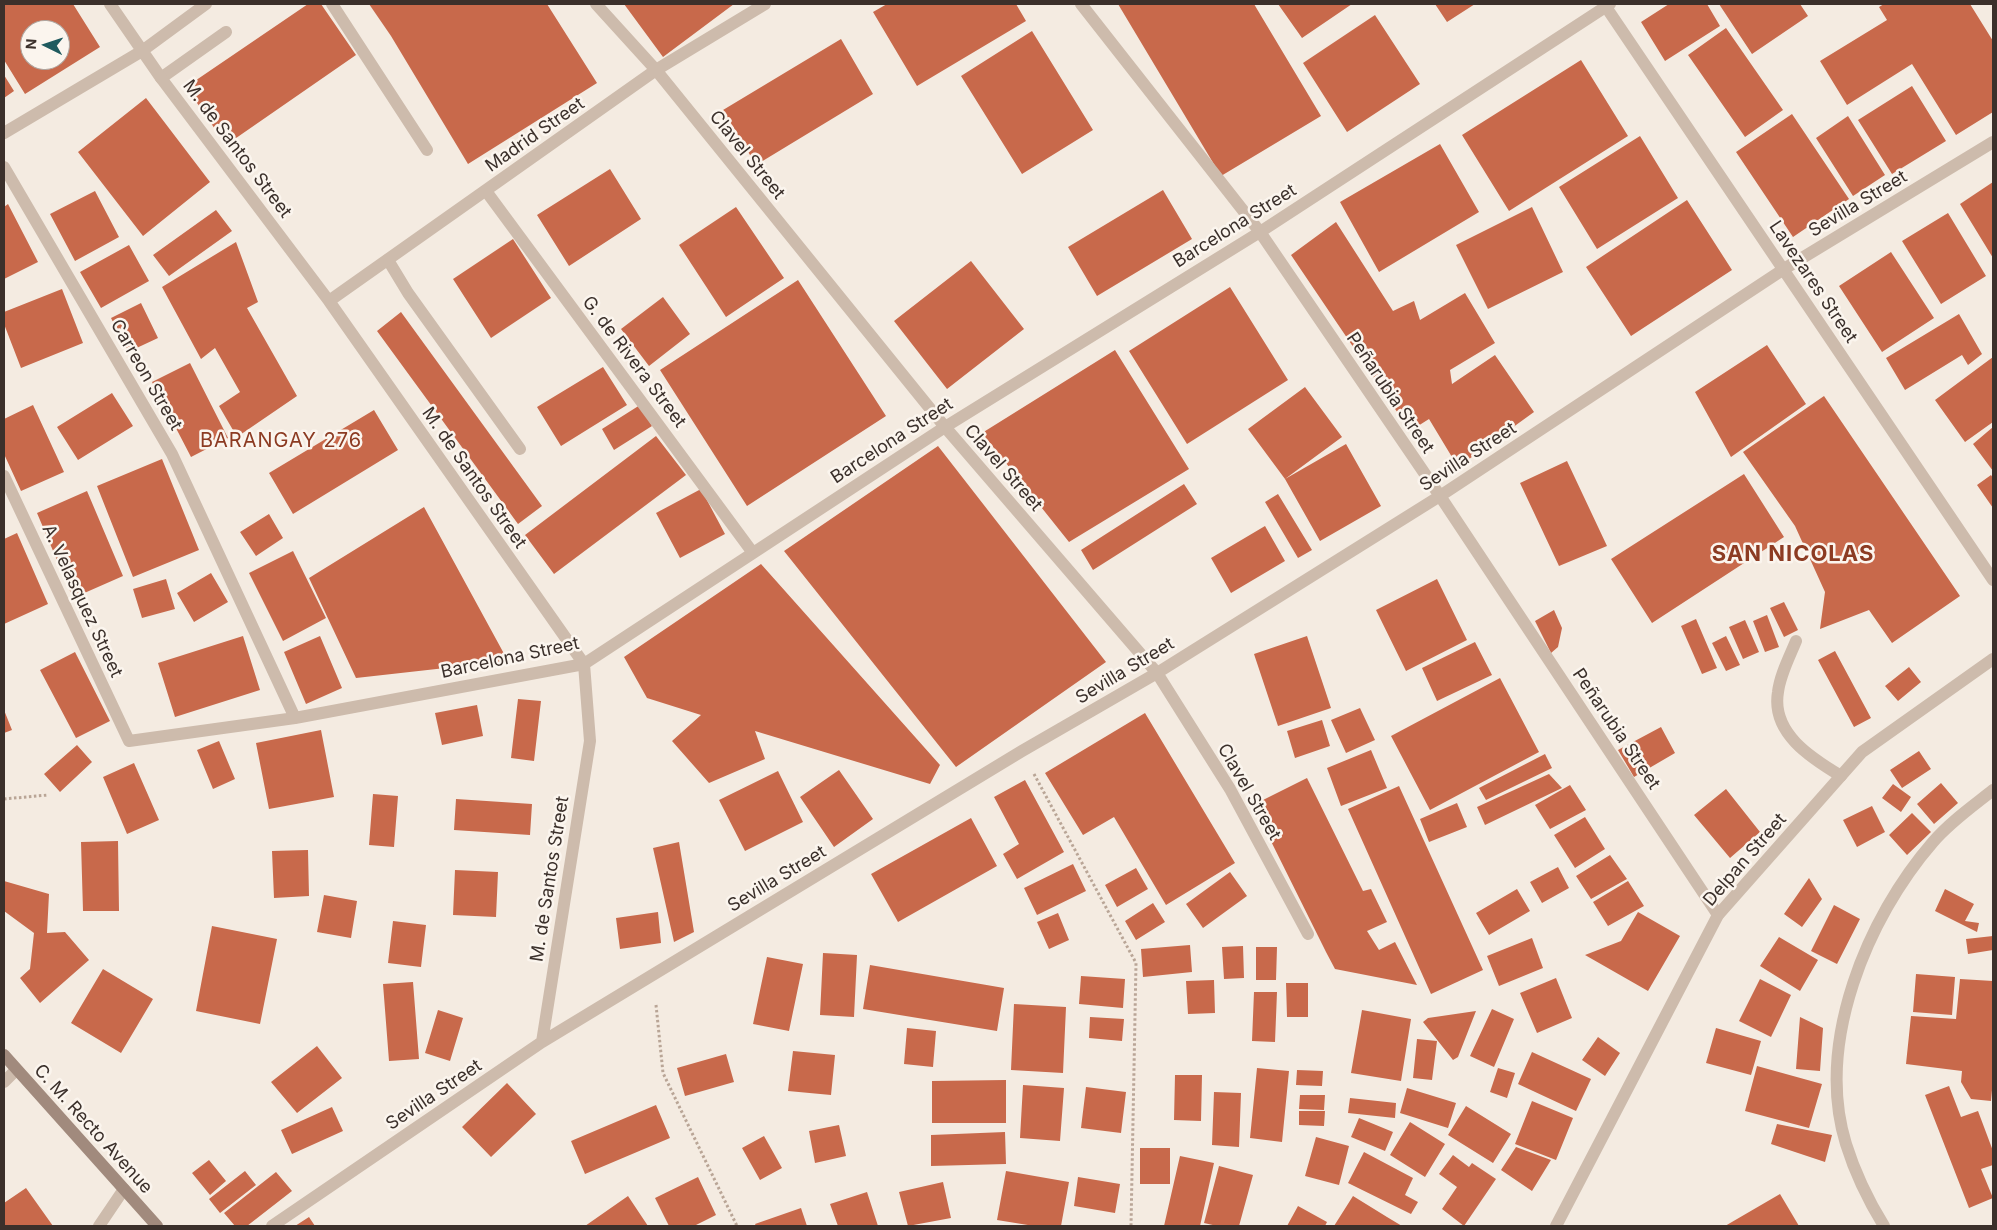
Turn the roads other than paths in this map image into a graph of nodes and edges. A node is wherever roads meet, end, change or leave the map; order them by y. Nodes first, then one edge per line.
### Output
1 (110, 4) edge
2 (206, 4) edge
3 (332, 4) edge
4 (596, 4) edge
5 (765, 4) edge
6 (1081, 4) edge
7 (1606, 5) edge
8 (226, 32) dead end
9 (142, 52) junction
10 (656, 70) junction
11 (161, 78) junction
12 (4, 132) edge
13 (1993, 142) edge
14 (427, 150) dead end
15 (4, 167) edge
16 (486, 191) junction
17 (1260, 232) junction
18 (388, 260) junction
19 (1784, 269) junction
20 (329, 301) junction
21 (945, 427) junction
22 (520, 449) dead end
23 (4, 476) edge
24 (1440, 496) junction
25 (753, 553) junction
26 (1993, 580) edge
27 (1796, 641) dead end
28 (1993, 658) edge
29 (584, 664) junction
30 (1157, 673) junction
31 (295, 718) junction
32 (129, 741) joint
33 (1841, 776) junction
34 (1993, 790) edge
35 (1718, 915) junction
36 (1308, 934) dead end
37 (542, 1042) junction
38 (4, 1054) edge
39 (16, 1070) junction
40 (4, 1082) edge
41 (124, 1189) junction
42 (99, 1226) edge
43 (157, 1226) edge
44 (272, 1226) edge
45 (1556, 1226) edge
46 (1884, 1226) edge

1 - 9 street, M. de Santos Street
2 - 9 street
3 - 14 street
4 - 10 street, Clavel Street
5 - 10 street, Madrid Street
6 - 17 street, Peñarubia Street
7 - 17 street, Barcelona Street
7 - 19 street, Lavezares Street
8 - 11 street
9 - 11 street, M. de Santos Street
9 - 12 street
10 - 16 street, Madrid Street
10 - 21 street, Clavel Street
11 - 20 street, M. de Santos Street
13 - 19 street, Sevilla Street
15 - 31 street, Carreon Street
16 - 18 street, Madrid Street
16 - 25 street, G. de Rivera Street
17 - 21 street, Barcelona Street
17 - 24 street, Peñarubia Street
18 - 20 street, Madrid Street
18 - 22 street
19 - 24 street, Sevilla Street
19 - 26 street, Lavezares Street
20 - 29 street, M. de Santos Street
21 - 25 street, Barcelona Street
21 - 30 street, Clavel Street
23 - 32 street, A. Velasquez Street
24 - 30 street, Sevilla Street
24 - 35 street, Peñarubia Street
25 - 29 street, Barcelona Street
27 - 33 street
28 - 33 street, Delpan Street
29 - 31 street, Barcelona Street
29 - 37 street, M. de Santos Street
30 - 36 street, Clavel Street
30 - 37 street, Sevilla Street
31 - 32 street, Barcelona Street
33 - 35 street, Delpan Street
34 - 46 street
35 - 45 street, Delpan Street
37 - 44 street, Sevilla Street
38 - 39 main road, C. M. Recto Avenue
39 - 40 street
39 - 41 main road, C. M. Recto Avenue
41 - 42 street
41 - 43 main road, C. M. Recto Avenue

